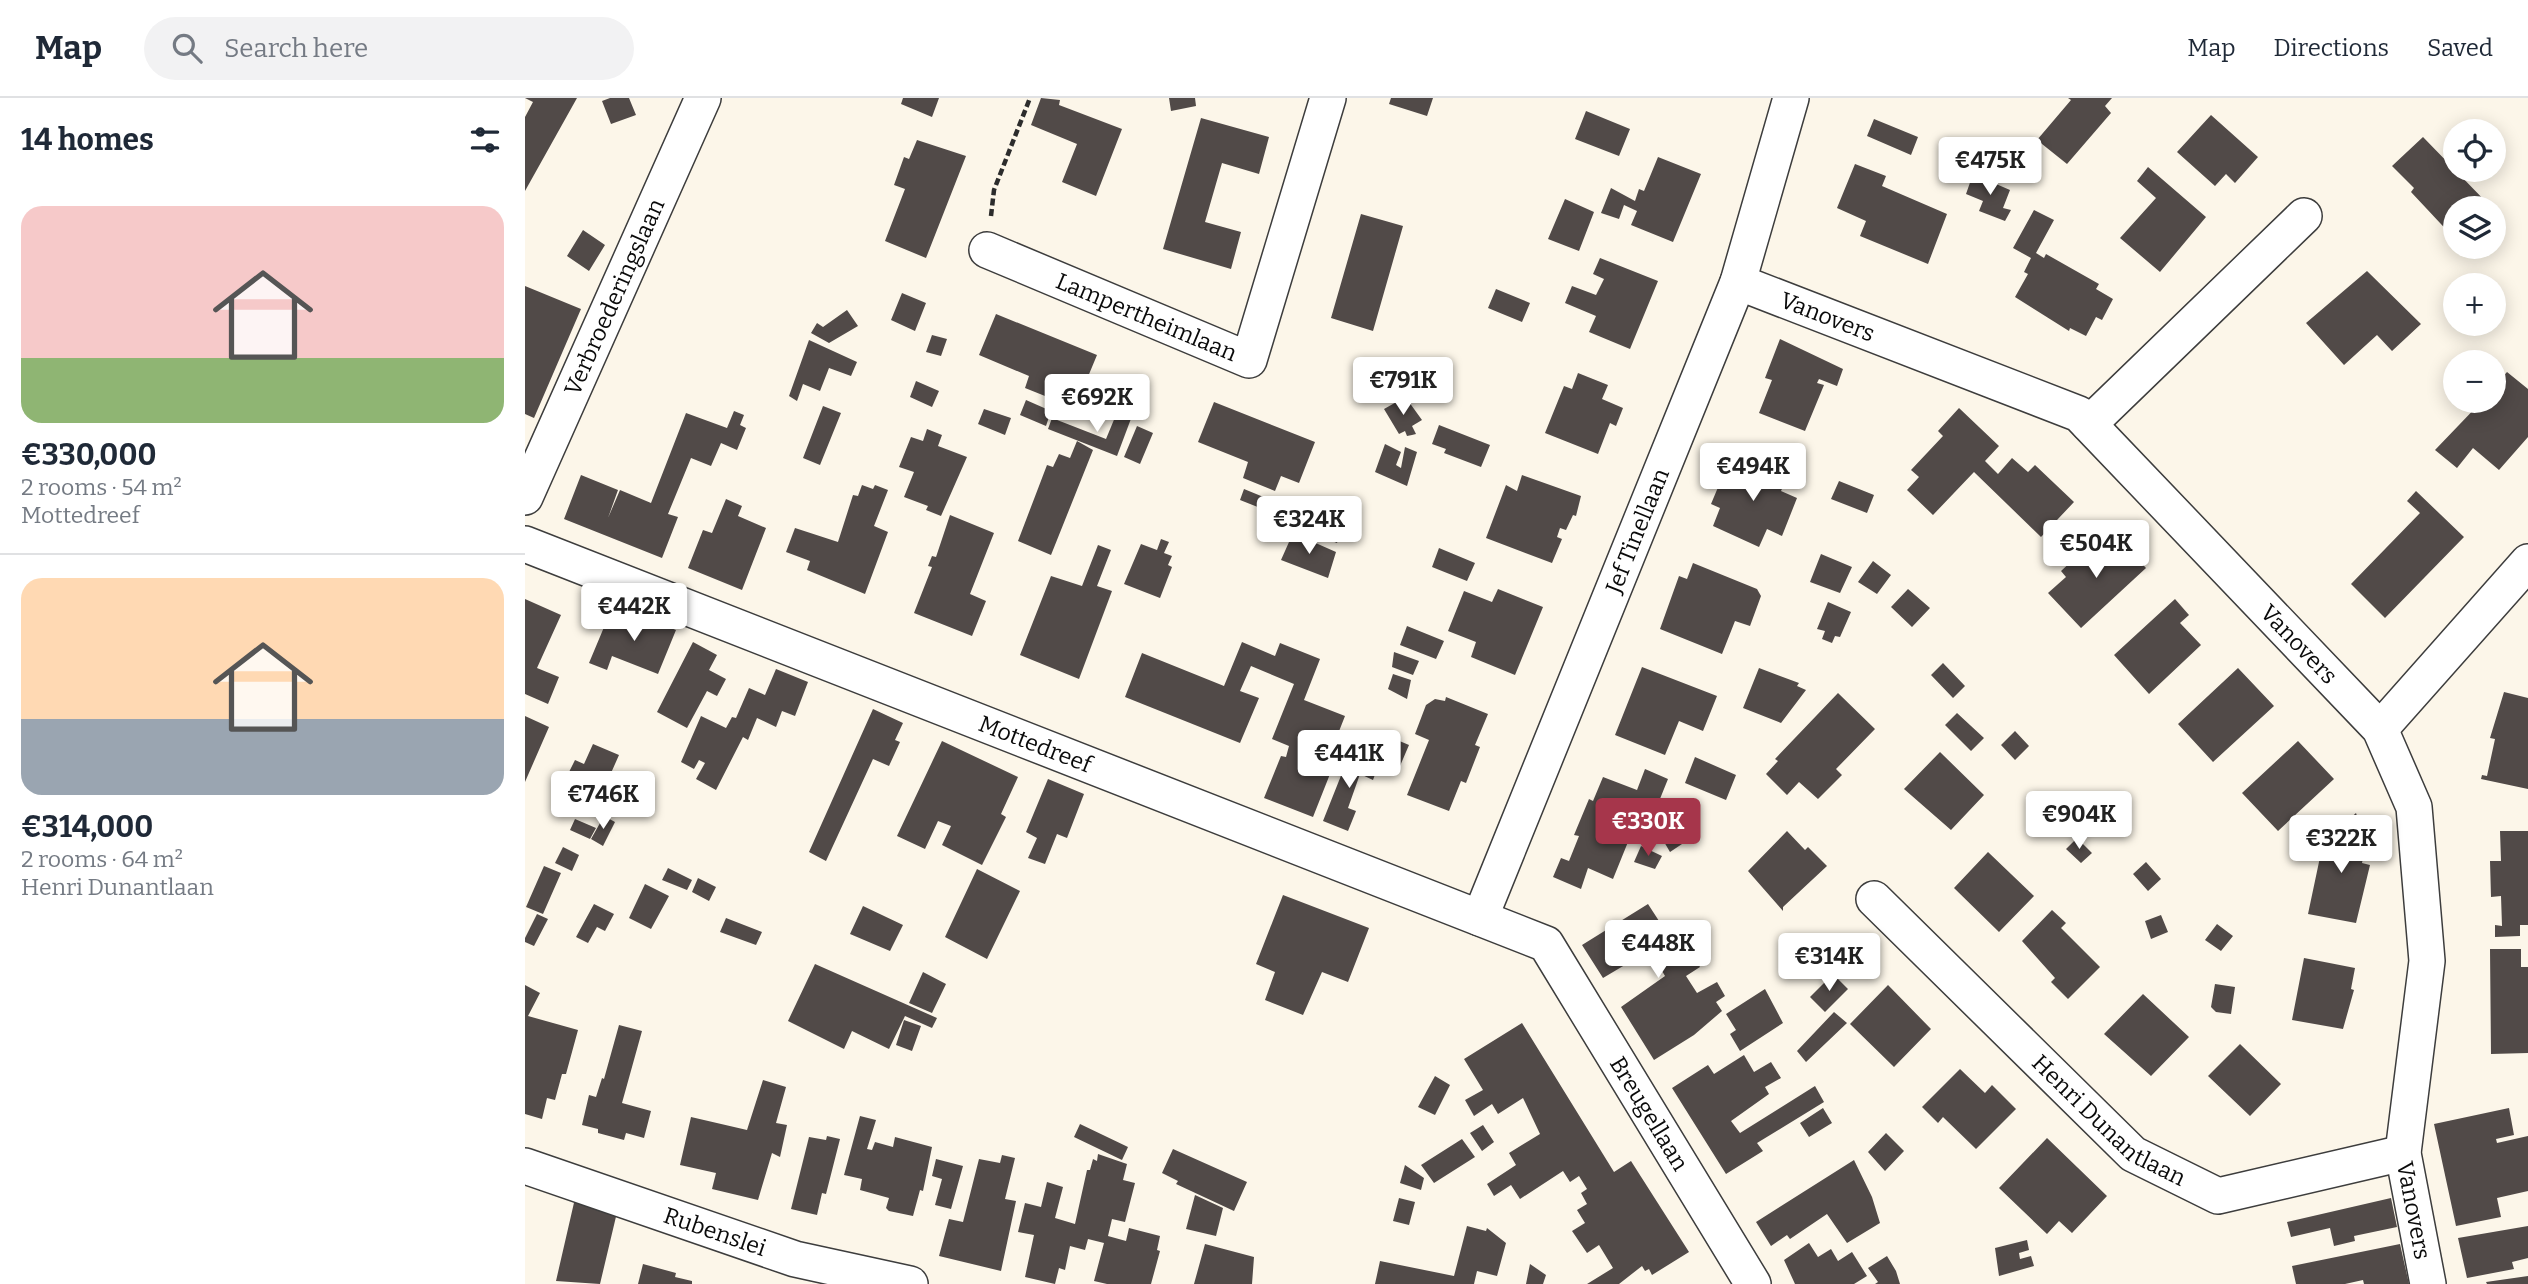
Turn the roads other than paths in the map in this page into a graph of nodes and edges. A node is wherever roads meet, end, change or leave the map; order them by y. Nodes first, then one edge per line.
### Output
1 (703, 98) edge
2 (1328, 98) edge
3 (1791, 98) edge
4 (2304, 216) dead end
5 (987, 250) road end
6 (1738, 282) junction
7 (2089, 424) junction
8 (525, 498) edge
9 (525, 544) edge
10 (2528, 562) edge
11 (2380, 729) junction
12 (1874, 899) dead end
13 (1479, 918) junction
14 (1546, 944) joint
15 (2403, 1153) junction
16 (525, 1167) edge
17 (909, 1284) edge
18 (1753, 1284) edge
19 (2428, 1284) edge

1 - 8 street, Verbroederingslaan
2 - 5 street, Lampertheimlaan
3 - 6 street, Jef Tinellaan
4 - 7 street
6 - 7 street, Vanovers
6 - 13 street, Jef Tinellaan
7 - 11 street, Vanovers
9 - 13 street, Mottedreef
10 - 11 street
11 - 15 street, Vanovers
12 - 15 street, Henri Dunantlaan
13 - 14 street, Mottedreef
14 - 18 street, Breugellaan
15 - 19 street, Vanovers
16 - 17 street, Rubenslei

